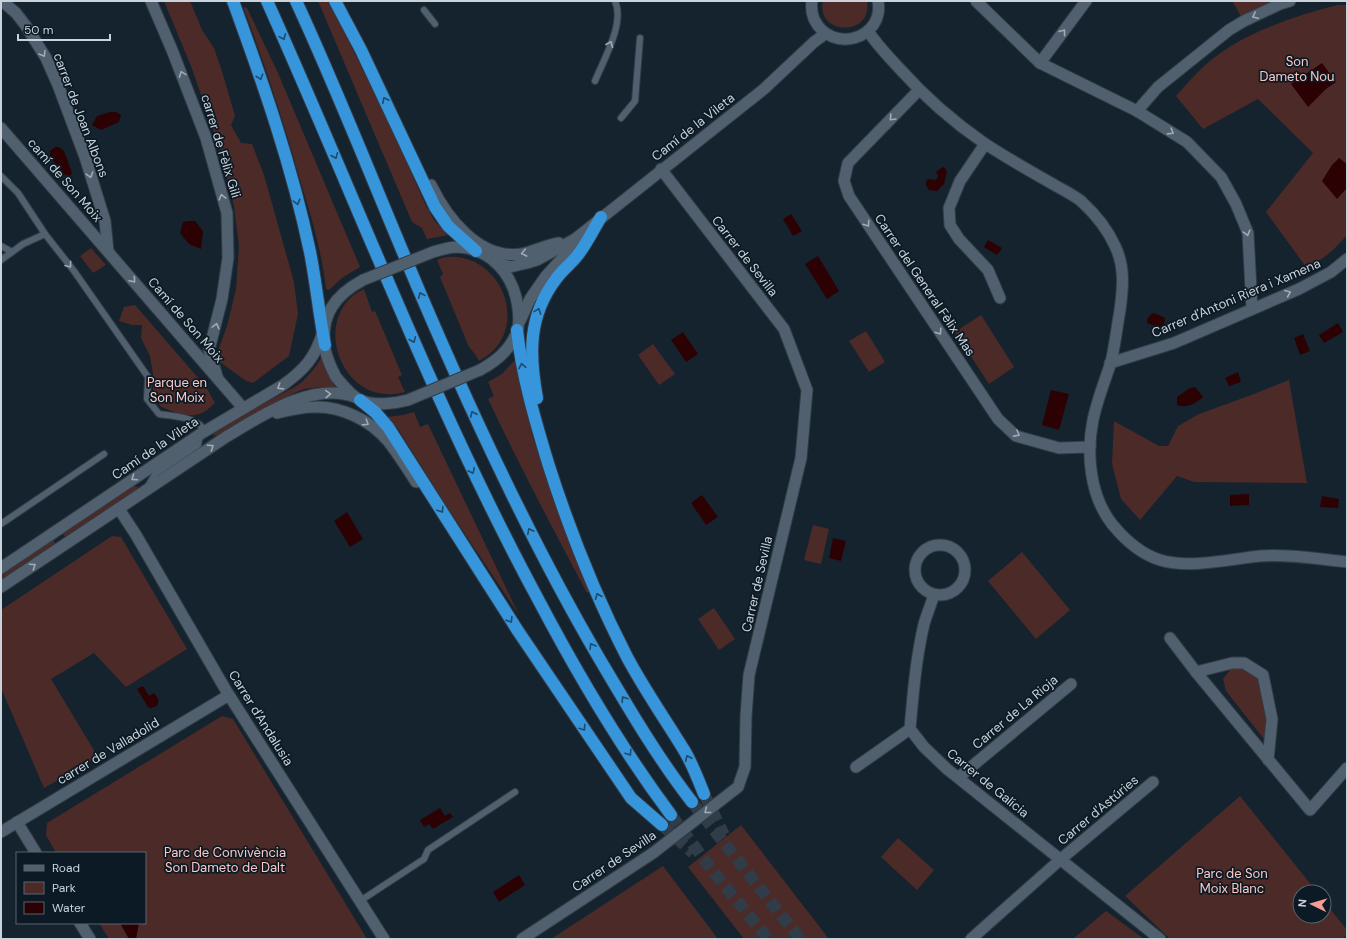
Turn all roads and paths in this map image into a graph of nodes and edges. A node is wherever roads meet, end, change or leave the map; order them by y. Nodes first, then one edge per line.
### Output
1 (151, 1) edge
2 (233, 1) edge
3 (267, 1) edge
4 (296, 1) edge
5 (335, 1) edge
6 (614, 1) edge
7 (812, 1) edge
8 (878, 1) edge
9 (976, 1) edge
10 (1086, 1) edge
11 (1290, 1) edge
12 (2, 2) edge
13 (424, 10) dead end
14 (435, 24) dead end
15 (868, 31) junction
16 (825, 34) junction
17 (640, 38) dead end
18 (1040, 63) junction
19 (595, 81) dead end
20 (919, 90) junction
21 (1137, 111) junction
22 (393, 116) junction
23 (621, 118) dead end
24 (1, 128) edge
25 (986, 144) junction
26 (662, 169) junction
27 (1, 176) edge
28 (601, 217) junction
29 (45, 234) junction
30 (575, 239) junction
31 (1, 246) edge
32 (108, 251) junction
33 (476, 251) junction
34 (12, 252) junction
35 (1347, 259) edge
36 (1, 260) edge
37 (495, 262) junction
38 (1000, 298) dead end
39 (1252, 309) junction
40 (324, 328) junction
41 (518, 328) junction
42 (325, 345) joint
43 (1110, 363) junction
44 (217, 376) junction
45 (357, 399) junction
46 (243, 408) junction
47 (261, 416) junction
48 (200, 428) junction
49 (1090, 447) junction
50 (104, 454) dead end
51 (552, 474) junction
52 (145, 491) junction
53 (429, 491) junction
54 (119, 509) junction
55 (1, 524) edge
56 (1347, 562) edge
57 (1, 568) edge
58 (1, 587) edge
59 (934, 595) junction
60 (1170, 638) dead end
61 (1196, 672) junction
62 (1071, 684) dead end
63 (230, 695) junction
64 (910, 729) junction
65 (1268, 760) junction
66 (856, 767) dead end
67 (1347, 768) edge
68 (959, 777) junction
69 (1153, 782) dead end
70 (515, 792) dead end
71 (704, 794) tunnel mouth
72 (692, 802) tunnel mouth
73 (671, 815) tunnel mouth
74 (17, 822) junction
75 (662, 825) tunnel mouth
76 (1, 832) edge
77 (35, 852) edge
78 (1061, 859) junction
79 (360, 901) junction
80 (81, 924) edge
81 (90, 939) edge
82 (384, 939) edge
83 (522, 939) edge
84 (971, 939) edge
85 (1160, 939) edge

44 -> 1 street, carrer de Fèlix Gili
2 -> 40 highway
3 -> 73 highway
72 -> 4 highway
22 -> 5 highway
19 -> 6 lane
7 - 16 street
8 - 15 street
9 - 18 street
18 -> 10 street
11 -> 21 street
12 -> 32 street, carrer de Joan Albons
13 - 14 lane
15 - 16 street
15 - 20 street
16 - 26 street, Camí de la Vileta
17 - 23 lane
18 - 21 street
20 - 25 street
20 -> 49 street, Carrer del General Fèlix Mas
21 -> 39 street
30 -> 22 street
22 - 33 highway
24 - 32 street, camí de Son Moix
25 - 38 street
25 - 43 street
26 - 28 street, Camí de la Vileta
26 -> 83 street, Carrer de Sevilla, bridge
27 - 29 lane
28 - 30 street, Camí de la Vileta
51 -> 28 highway
29 - 34 lane
29 -> 48 lane
30 - 37 street, Camí de la Vileta
30 - 41 street, Camí de la Vileta
31 - 34 lane
32 -> 44 street, Camí de Son Moix
33 - 37 street, Camí de la Vileta
33 - 40 street, Camí de la Vileta, bridge
34 - 36 lane
39 -> 35 street, Carrer d'Antoni Riera i Xamena
37 - 41 street
39 - 43 street, Carrer d'Antoni Riera i Xamena
40 - 42 highway
40 -> 46 street, Camí de la Vileta
41 - 45 street, Camí de la Vileta, bridge
51 -> 41 highway
42 - 45 street
43 - 49 street
44 - 46 street, Camí de Son Moix
47 -> 45 street
45 - 53 highway
46 - 48 street, Camí de la Vileta
52 -> 47 street
47 -> 53 street
48 - 52 lane
48 -> 57 street, Camí de la Vileta
49 - 56 street
50 - 55 lane
71 -> 51 highway
52 - 54 street
53 -> 75 highway
58 -> 54 street
54 - 63 street, Carrer d'Andalusia
59 - 59 street
59 - 64 street
60 - 61 street
61 - 65 street
61 - 65 street
62 - 68 street, Carrer de La Rioja
63 - 74 street, carrer de Valladolid
63 - 79 street, Carrer d'Andalusia
64 - 66 street
64 - 68 street, Carrer de Galícia
65 - 67 street
68 - 78 street, Carrer de Galícia
69 - 78 street, Carrer d'Astúries
70 - 79 lane
74 - 76 street, carrer de Valladolid
74 - 77 street
78 - 84 street, Carrer d'Astúries
78 - 85 street, Carrer de Galícia
79 - 82 street, Carrer d'Andalusia
80 - 81 street

